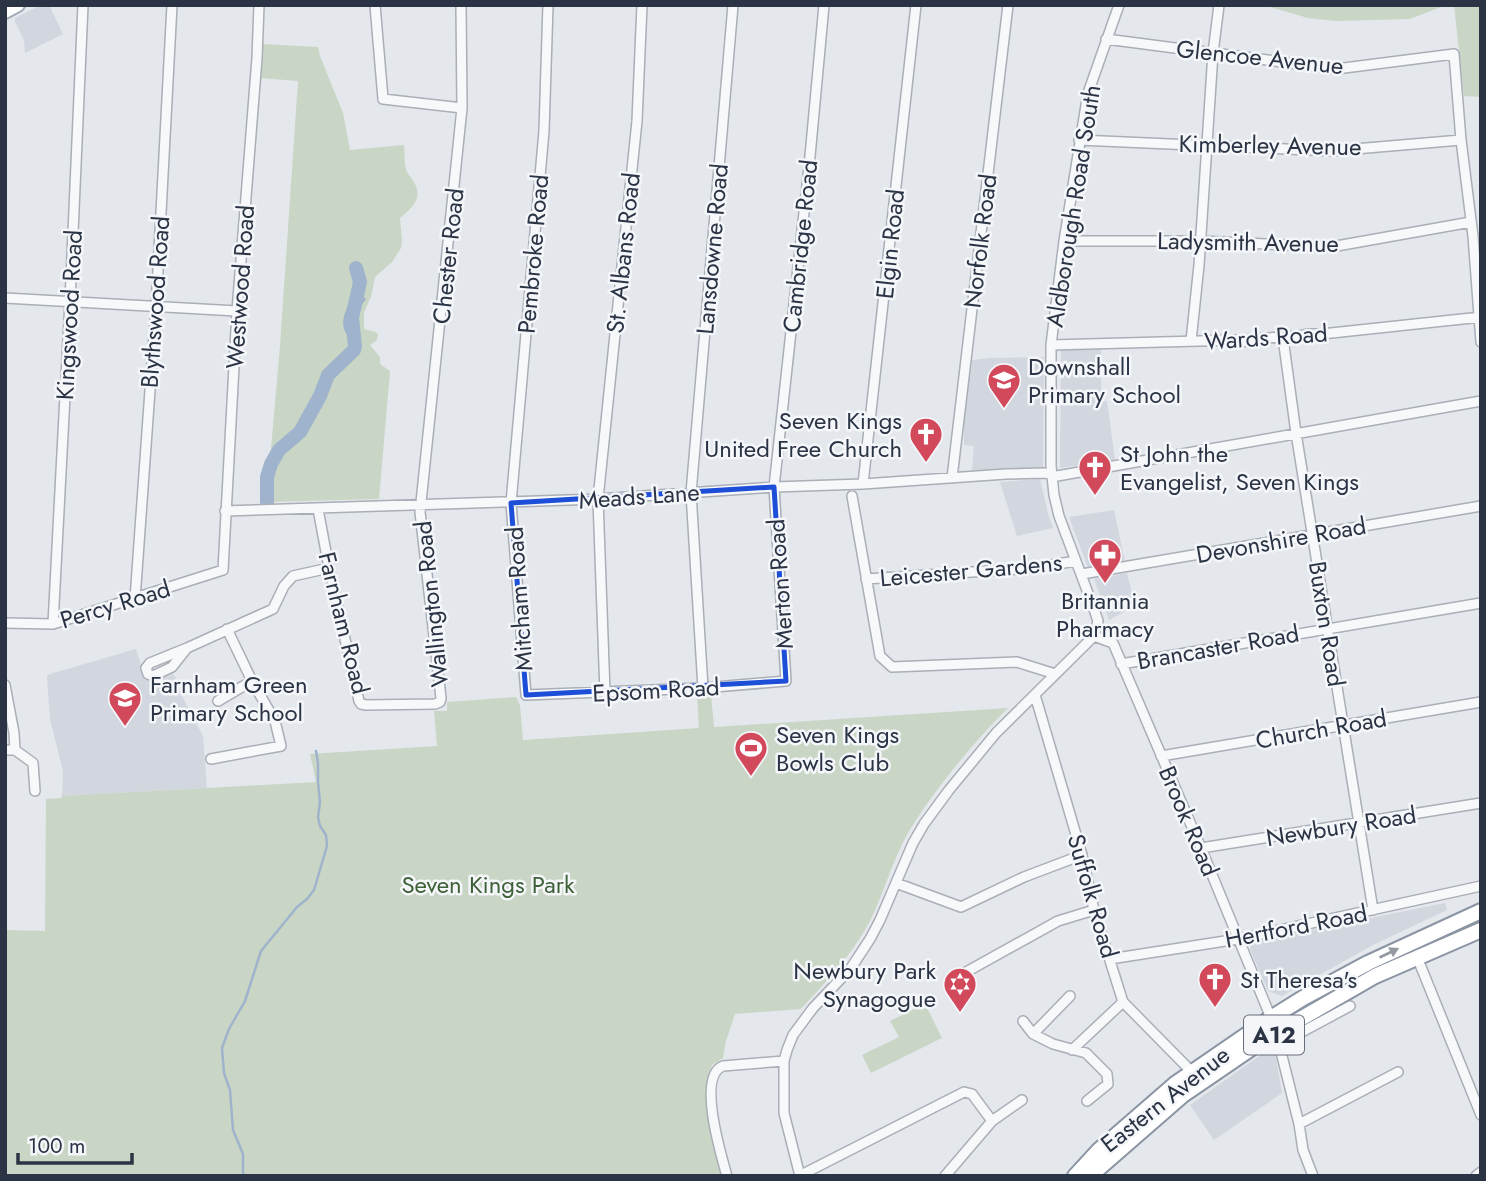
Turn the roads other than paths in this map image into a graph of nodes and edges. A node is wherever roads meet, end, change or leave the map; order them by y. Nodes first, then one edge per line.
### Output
1 (18, 5) edge
2 (83, 5) edge
3 (172, 5) edge
4 (259, 5) edge
5 (375, 5) edge
6 (461, 5) edge
7 (548, 5) edge
8 (642, 5) edge
9 (733, 5) edge
10 (824, 5) edge
11 (916, 5) edge
12 (1008, 5) edge
13 (1119, 5) edge
14 (1219, 5) edge
15 (5, 12) edge
16 (1107, 39) junction
17 (1213, 53) junction
18 (463, 108) junction
19 (1079, 140) junction
20 (1461, 140) junction
21 (1206, 145) junction
22 (1471, 222) junction
23 (1064, 241) junction
24 (1200, 241) junction
25 (5, 298) edge
26 (70, 301) junction
27 (156, 307) junction
28 (237, 311) junction
29 (1480, 317) edge
30 (1283, 338) junction
31 (1191, 341) junction
32 (1481, 342) edge
33 (1051, 345) junction
34 (1481, 401) edge
35 (1296, 433) junction
36 (1051, 475) junction
37 (952, 478) junction
38 (863, 484) junction
39 (774, 487) junction
40 (691, 493) junction
41 (852, 496) dead end
42 (598, 499) junction
43 (511, 503) junction
44 (421, 506) junction
45 (1481, 506) edge
46 (318, 509) junction
47 (225, 511) junction
48 (1313, 534) junction
49 (1076, 561) junction
50 (329, 568) junction
51 (223, 570) joint
52 (1082, 574) junction
53 (866, 579) junction
54 (135, 599) junction
55 (1481, 603) edge
56 (5, 623) edge
57 (53, 624) junction
58 (1328, 628) junction
59 (227, 629) junction
60 (1094, 636) junction
61 (187, 648) dead end
62 (1121, 664) junction
63 (1055, 674) junction
64 (252, 681) junction
65 (786, 681) joint
66 (5, 685) edge
67 (703, 688) junction
68 (605, 693) junction
69 (526, 695) joint
70 (1035, 695) junction
71 (218, 701) dead end
72 (440, 702) joint
73 (1481, 702) edge
74 (1343, 726) junction
75 (10, 750) edge
76 (1161, 756) junction
77 (211, 759) dead end
78 (34, 791) dead end
79 (1481, 803) edge
80 (1358, 823) junction
81 (1201, 848) junction
82 (1082, 855) junction
83 (896, 883) junction
84 (1481, 886) edge
85 (1094, 910) junction
86 (1373, 910) junction
87 (1479, 913) edge
88 (1481, 930) edge
89 (1238, 939) junction
90 (1417, 957) junction
91 (1110, 959) junction
92 (950, 981) dead end
93 (1070, 996) dead end
94 (1123, 1002) junction
95 (1350, 1006) dead end
96 (1272, 1018) junction
97 (1023, 1021) dead end
98 (1283, 1029) junction
99 (1034, 1034) junction
100 (1262, 1041) junction
101 (1072, 1050) junction
102 (1281, 1052) junction
103 (784, 1061) junction
104 (1398, 1072) dead end
105 (1193, 1073) junction
106 (1022, 1100) dead end
107 (1087, 1101) dead end
108 (1481, 1115) edge
109 (992, 1121) junction
110 (1298, 1124) junction
111 (1481, 1172) edge
112 (799, 1175) edge
113 (727, 1176) edge
114 (944, 1176) edge
115 (1075, 1176) edge
116 (1090, 1176) edge
117 (1313, 1176) edge
118 (1476, 1176) edge

1 - 15 main road
2 - 26 street, Kingswood Road
3 - 27 street, Blythswood Road
4 - 28 street, Westwood Road
5 - 18 street
6 - 18 street, Chester Road
7 - 43 street, Pembroke Road
8 - 42 street, St. Albans Road
9 - 40 street, Lansdowne Road
10 - 39 street, Cambridge Road
11 - 38 street, Elgin Road
12 - 37 street, Norfolk Road
13 - 16 street, Aldborough Road South
14 - 17 street
16 - 17 street, Glencoe Avenue
16 - 19 street, Aldborough Road South
17 - 20 street, Glencoe Avenue
17 - 21 street
18 - 44 street, Chester Road
19 - 21 street, Kimberley Avenue
19 - 23 street, Aldborough Road South
20 - 21 street, Kimberley Avenue
20 - 22 street
21 - 24 street
22 - 24 street, Ladysmith Avenue
22 - 29 street
23 - 24 street, Ladysmith Avenue
23 - 33 street, Aldborough Road South
24 - 31 street
25 - 26 street
26 - 27 street
26 - 57 street, Kingswood Road
27 - 28 street
27 - 54 street, Blythswood Road
28 - 47 street, Westwood Road
29 - 30 street, Wards Road
29 - 32 street
30 - 31 street, Wards Road
30 - 35 street, Buxton Road
31 - 33 street, Wards Road
33 - 36 street, Aldborough Road South
34 - 35 street, Meads Lane
35 - 36 street, Meads Lane
35 - 48 street, Buxton Road
36 - 37 street, Meads Lane
36 - 49 street, Aldborough Road South
37 - 38 street, Meads Lane
38 - 39 street, Meads Lane
39 - 40 street, Meads Lane
39 - 65 street, Merton Road
40 - 42 street, Meads Lane
40 - 67 street, Lansdowne Road
41 - 53 street
42 - 43 street, Meads Lane
42 - 68 street, St. Albans Road
43 - 44 street, Meads Lane
43 - 69 street, Mitcham Road
44 - 46 street, Meads Lane
44 - 72 street, Wallington Road
45 - 48 street, Devonshire Road
46 - 47 street, Meads Lane
46 - 50 street, Farnham Road
47 - 51 street, Westwood Road
48 - 52 street, Devonshire Road
48 - 58 street, Buxton Road
49 - 52 street, Aldborough Road South
49 - 53 street, Leicester Gardens
50 - 59 street
50 - 72 street, Farnham Road
51 - 54 street, Percy Road
52 - 60 street, Aldborough Road South
53 - 63 street
54 - 57 street, Percy Road
55 - 58 street, Brancaster Road
56 - 57 street, Percy Road
58 - 62 street, Brancaster Road
58 - 74 street, Buxton Road
59 - 61 street
59 - 64 street
60 - 62 street, Brook Road
60 - 63 street
62 - 76 street, Brook Road
63 - 70 street
64 - 71 street
64 - 77 street
65 - 67 street, Epsom Road
66 - 75 street
67 - 68 street, Epsom Road
68 - 69 street, Epsom Road
70 - 82 street, Suffolk Road
70 - 83 street
73 - 74 street, Church Road
74 - 76 street, Church Road
74 - 80 street, Buxton Road
75 - 78 street
76 - 81 street, Brook Road
79 - 80 street, Newbury Road
80 - 81 street, Newbury Road
80 - 86 street, Buxton Road
81 - 89 street, Brook Road
82 - 83 street
82 - 85 street, Suffolk Road
83 - 103 street
84 - 86 street, Hertford Road
85 - 91 street, Suffolk Road
85 - 92 street
86 - 89 street, Hertford Road
96 -> 87 highway, Eastern Avenue / A12
88 - 90 highway, Eastern Avenue / A12
89 - 91 street, Hertford Road
89 - 96 street, Brook Road
90 - 98 highway, Eastern Avenue / A12
90 - 108 street
91 - 94 street, Suffolk Road
93 - 99 street
94 - 101 street
94 - 105 street, Suffolk Road
95 - 102 street
96 - 105 highway, Eastern Avenue / A12
97 - 99 street
98 - 100 highway, Eastern Avenue / A12
98 - 102 street
99 - 101 street
100 - 102 street
100 - 116 highway, Eastern Avenue / A12
101 - 107 street
102 - 110 street
103 - 112 street
103 - 113 street
104 - 110 street
105 - 115 highway, Eastern Avenue / A12
106 - 109 street
109 - 112 street
109 - 114 street
110 - 117 street
111 - 118 street

